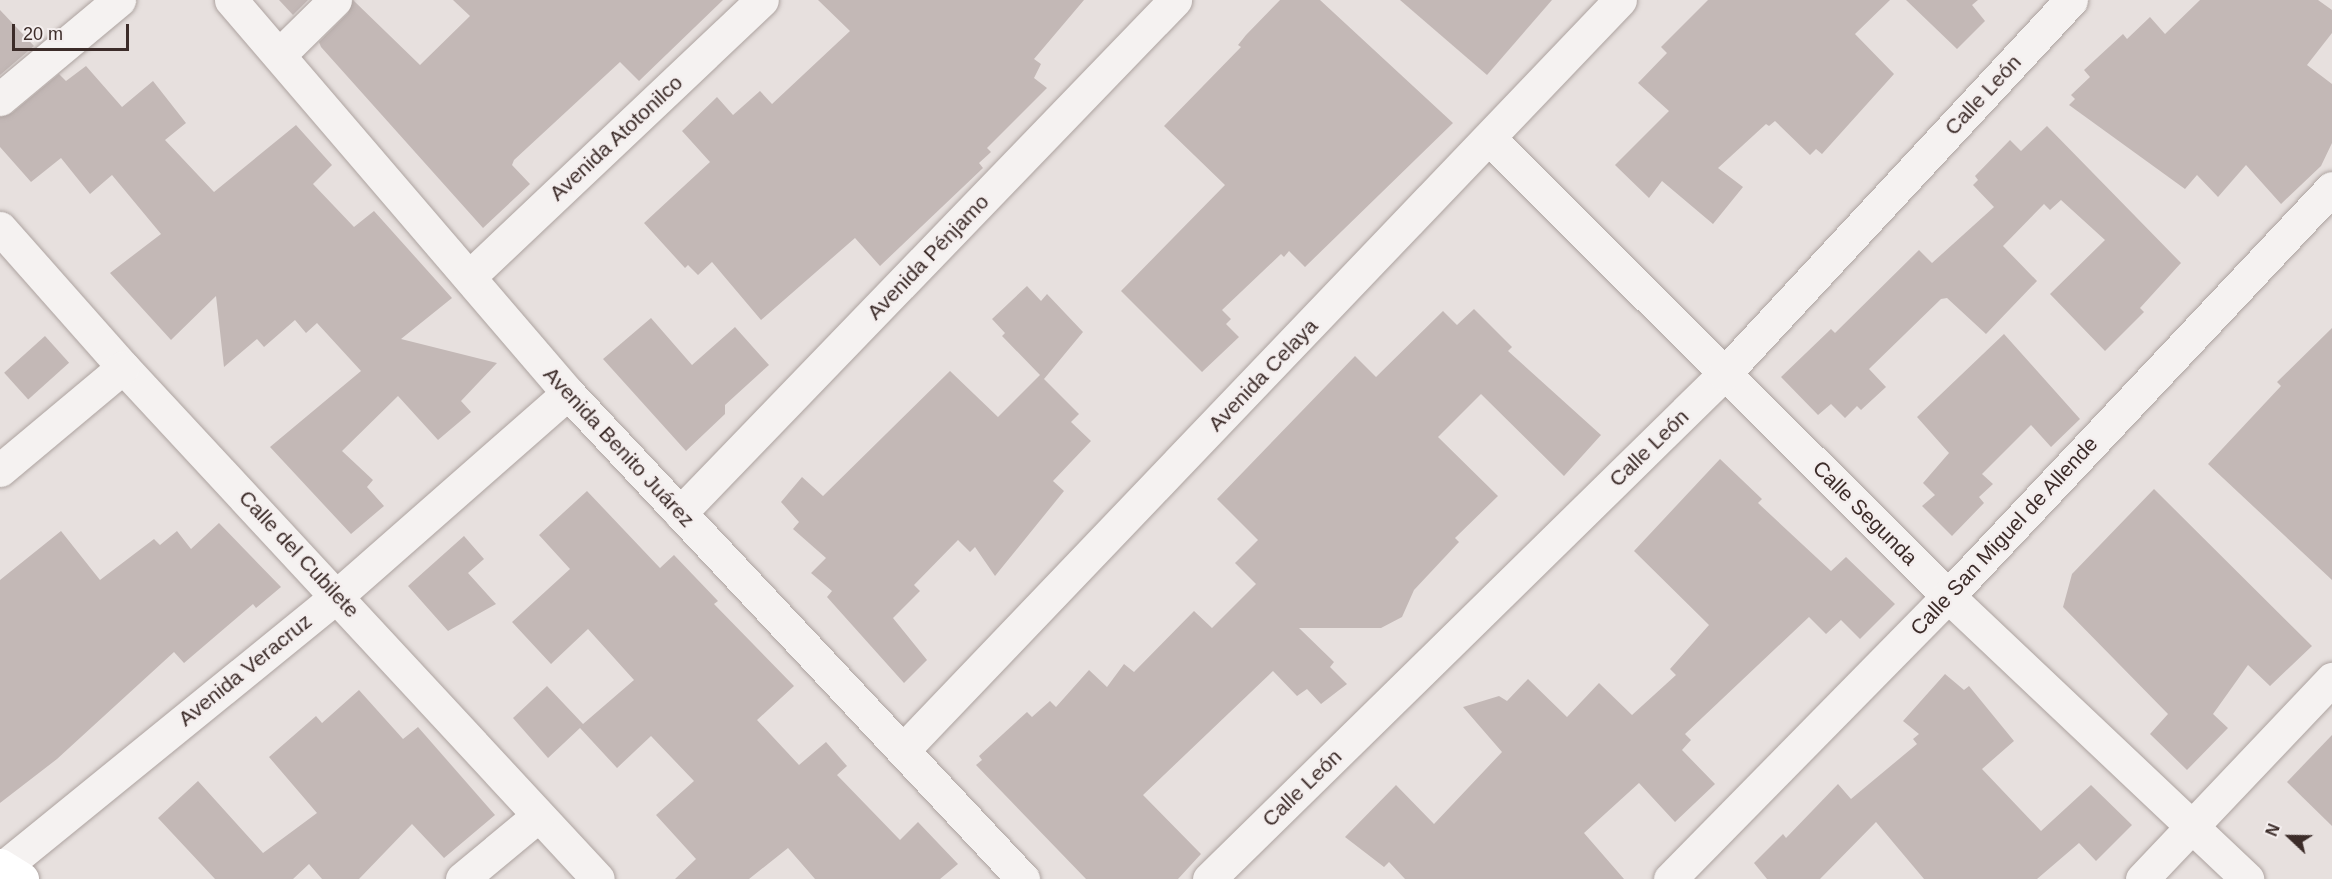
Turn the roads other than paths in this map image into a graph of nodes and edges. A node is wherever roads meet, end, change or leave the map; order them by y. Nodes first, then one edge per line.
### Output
1 (119, 0) edge
2 (231, 0) edge
3 (335, 0) edge
4 (762, 0) edge
5 (1175, 0) edge
6 (1620, 0) edge
7 (2071, 0) edge
8 (280, 54) junction
9 (0, 99) edge
10 (1490, 138) junction
11 (2332, 188) edge
12 (0, 228) edge
13 (469, 277) junction
14 (123, 367) junction
15 (1724, 374) junction
16 (568, 393) junction
17 (0, 470) edge
18 (680, 513) junction
19 (338, 595) junction
20 (1948, 596) junction
21 (2332, 679) edge
22 (904, 749) junction
23 (538, 816) junction
24 (2194, 828) junction
25 (6, 870) edge
26 (462, 879) edge
27 (598, 879) edge
28 (1023, 879) edge
29 (1209, 879) edge
30 (1670, 879) edge
31 (2142, 879) edge
32 (2247, 879) edge

1 - 9 street
2 - 8 street, Avenida Benito Juárez
3 - 8 street
4 - 13 street, Avenida Atotonilco
5 - 18 street, Avenida Pénjamo
6 - 10 street, Avenida Celaya
7 - 15 street, Calle León
8 - 13 street, Avenida Benito Juárez
10 - 15 street, Calle Segunda
10 - 22 street, Avenida Celaya
11 - 20 street, Calle San Miguel de Allende
12 - 14 street, Calle del Cubilete
13 - 16 street, Avenida Benito Juárez
14 - 17 street
14 - 19 street, Calle del Cubilete
15 - 20 street, Calle Segunda
15 - 29 street, Calle León
16 - 18 street, Avenida Benito Juárez
16 - 19 street, Avenida Veracruz
18 - 22 street, Avenida Benito Juárez
19 - 23 street, Calle del Cubilete
19 - 25 street, Avenida Veracruz
20 - 24 street, Calle Segunda
20 - 30 street, Calle San Miguel de Allende
21 - 24 street
22 - 28 street, Avenida Benito Juárez
23 - 26 street
23 - 27 street, Calle del Cubilete
24 - 31 street
24 - 32 street, Calle Segunda

